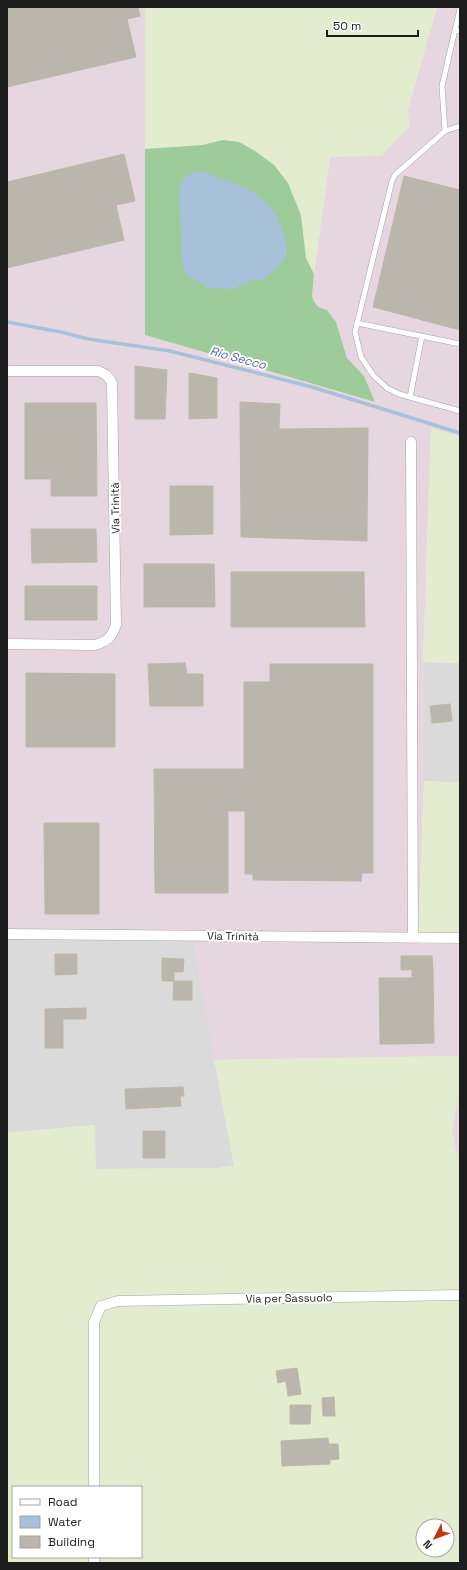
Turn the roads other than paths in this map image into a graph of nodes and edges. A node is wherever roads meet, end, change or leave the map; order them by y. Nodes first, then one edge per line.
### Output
1 (460, 8) edge
2 (457, 31) edge
3 (460, 126) edge
4 (445, 131) junction
5 (357, 323) junction
6 (422, 336) junction
7 (460, 344) edge
8 (7, 371) edge
9 (410, 397) junction
10 (460, 411) edge
11 (411, 442) dead end
12 (7, 644) edge
13 (7, 934) edge
14 (413, 938) junction
15 (460, 938) edge
16 (460, 1295) edge
17 (94, 1486) edge

1 - 2 lane
2 - 4 lane
3 - 4 lane
4 - 5 lane
5 - 6 lane
5 - 9 lane
6 - 7 lane
6 - 9 lane
8 - 12 street, Via Trinità
9 - 10 lane
11 - 14 street
13 - 14 street, Via Trinità
14 - 15 street, Via Trinità
16 - 17 street, Via per Sassuolo

